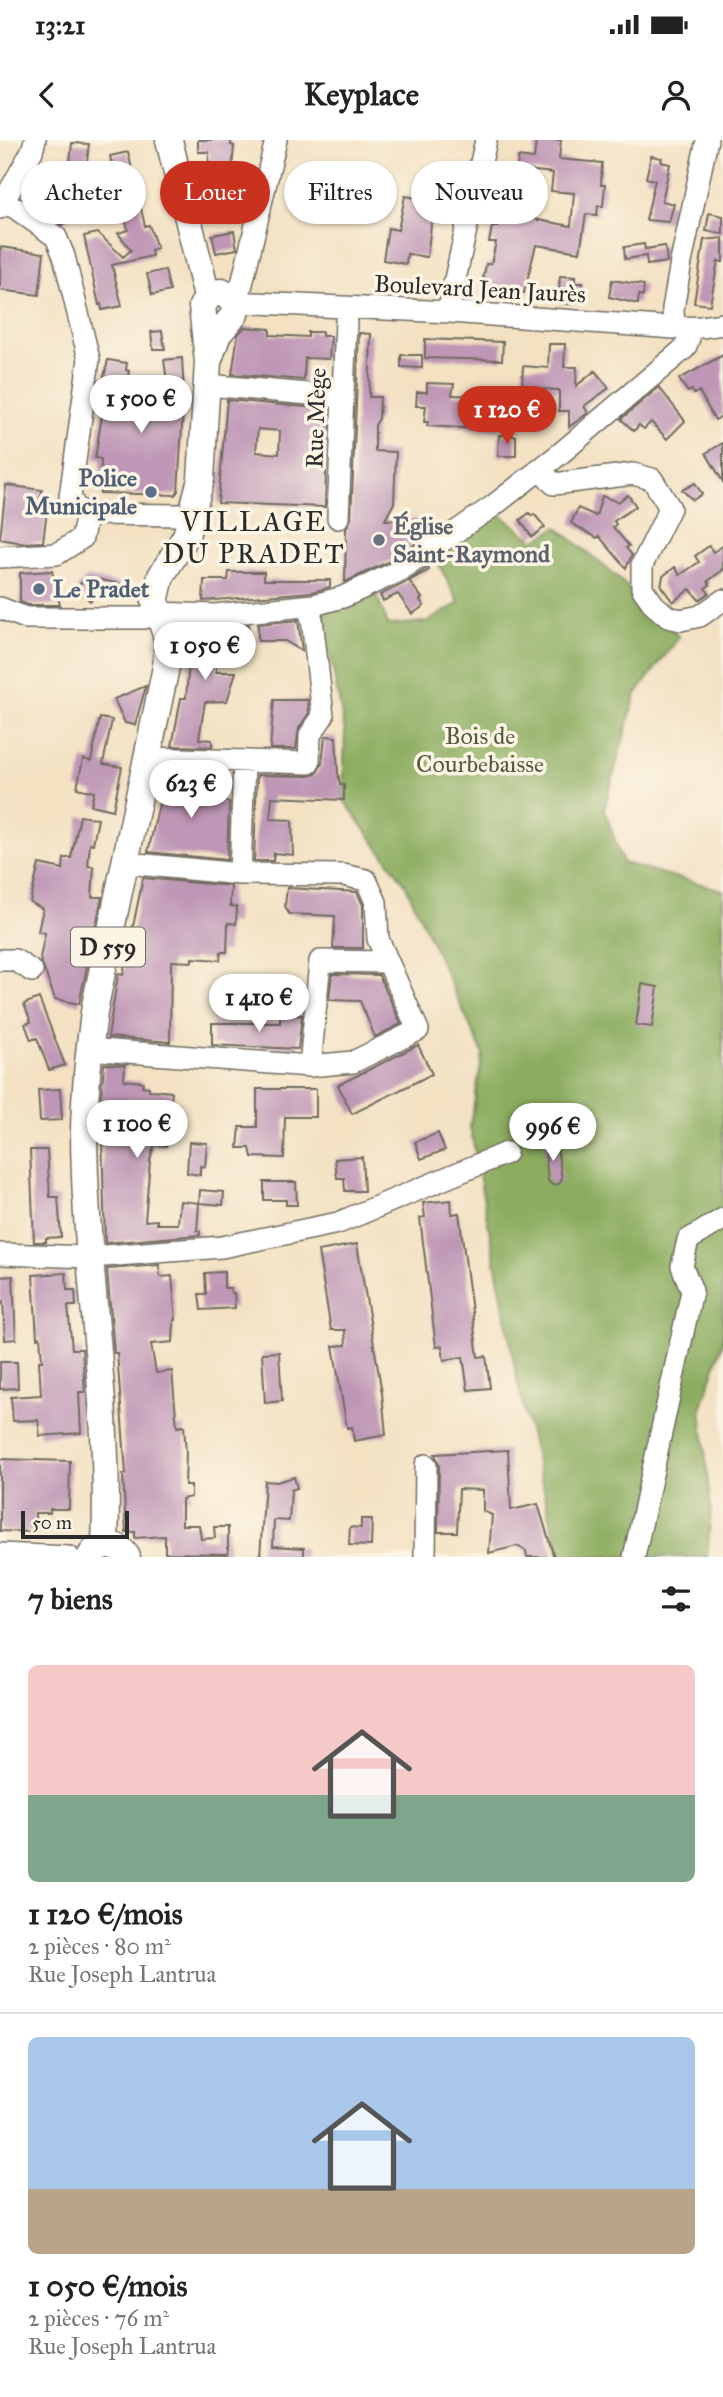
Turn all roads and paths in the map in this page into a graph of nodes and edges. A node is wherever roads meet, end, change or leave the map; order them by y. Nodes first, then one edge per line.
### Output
1 (21, 140) edge
2 (35, 140) edge
3 (169, 140) edge
4 (276, 140) edge
5 (486, 140) edge
6 (707, 140) edge
7 (22, 161) edge
8 (27, 161) edge
9 (21, 173) edge
10 (2, 204) edge
11 (223, 308) junction
12 (450, 312) junction
13 (346, 321) junction
14 (723, 324) edge
15 (673, 332) junction
16 (723, 335) edge
17 (208, 373) junction
18 (343, 397) junction
19 (539, 469) junction
20 (87, 514) junction
21 (338, 518) dead end
22 (188, 527) junction
23 (0, 557) edge
24 (723, 600) edge
25 (0, 608) edge
26 (311, 610) junction
27 (157, 613) junction
28 (148, 758) junction
29 (244, 762) junction
30 (127, 863) junction
31 (240, 874) junction
32 (0, 960) edge
33 (388, 962) junction
34 (32, 971) dead end
35 (88, 1049) junction
36 (310, 1066) junction
37 (506, 1153) dead end
38 (723, 1219) edge
39 (0, 1254) edge
40 (92, 1257) junction
41 (426, 1465) dead end
42 (0, 1553) edge
43 (107, 1553) edge
44 (69, 1557) edge
45 (425, 1557) edge
46 (634, 1557) edge

1 - 7 street
2 - 8 street
3 - 11 main road
4 - 11 street
5 - 12 street
6 - 15 street
9 - 10 street
10 - 20 street
11 - 12 street, Boulevard Jean Jaurès
11 - 13 street, Boulevard Jean Jaurès
11 - 17 main road
12 - 15 street, Boulevard Jean Jaurès
13 - 15 street, Boulevard Jean Jaurès
13 - 18 street, Rue Mège
14 - 15 street, Boulevard Jean Jaurès
15 - 16 street, Boulevard Jean Jaurès
15 - 19 street
17 - 18 street
17 - 22 main road, D 559
18 - 21 street, Rue Mège
19 - 24 street
19 - 26 street
20 - 22 street
20 - 23 street
22 - 27 main road, D 559
25 - 27 street
26 - 27 street
26 - 29 street
27 - 28 main road, D 559
28 - 29 street
28 - 30 main road, D 559
29 - 31 street
30 - 31 street
30 - 35 main road, D 559
31 - 33 street
32 - 34 street
33 - 36 street
33 - 36 street
35 - 36 street
35 - 40 main road, D 559
37 - 40 street
38 - 46 street
39 - 40 street
40 - 43 main road, D 559
41 - 45 street
42 - 44 street

